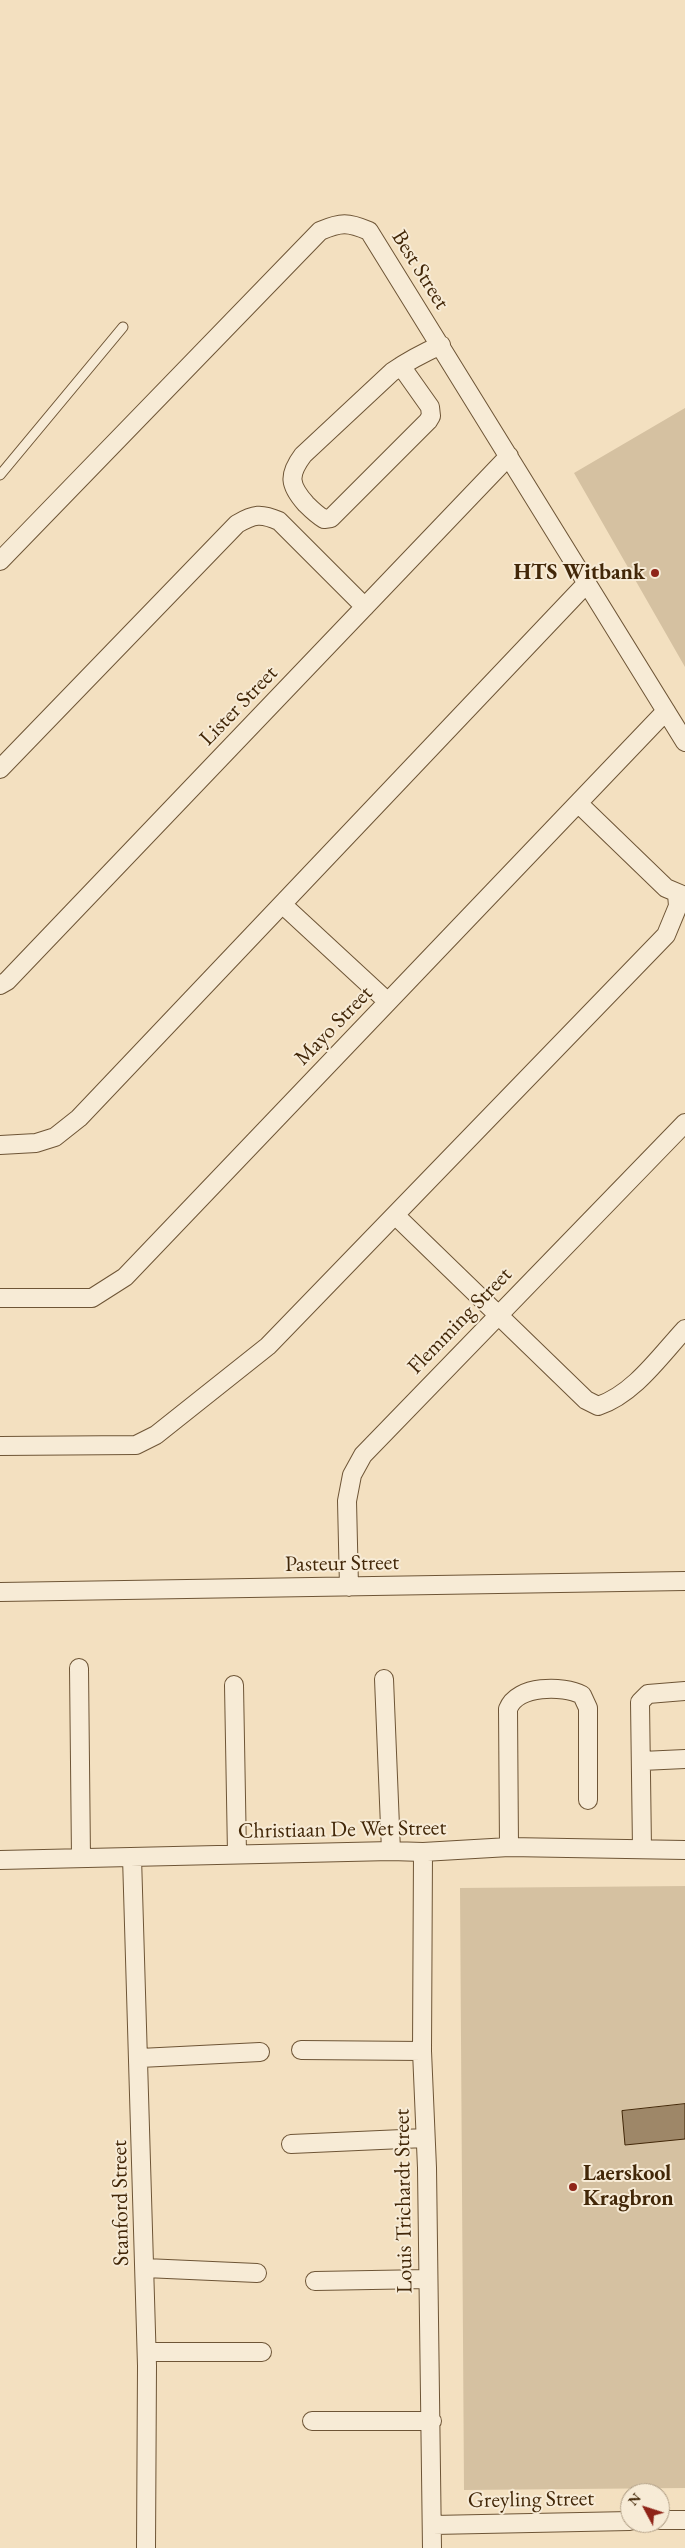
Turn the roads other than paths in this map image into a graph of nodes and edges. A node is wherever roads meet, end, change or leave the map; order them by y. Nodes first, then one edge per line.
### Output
1 (123, 327) dead end
2 (441, 345) junction
3 (401, 366) junction
4 (509, 456) junction
5 (0, 475) edge
6 (0, 561) edge
7 (588, 583) junction
8 (365, 607) junction
9 (666, 711) junction
10 (685, 742) edge
11 (0, 769) edge
12 (578, 803) junction
13 (681, 895) edge
14 (282, 904) junction
15 (0, 985) edge
16 (388, 1002) junction
17 (685, 1123) edge
18 (0, 1145) edge
19 (395, 1215) junction
20 (0, 1298) edge
21 (498, 1314) junction
22 (685, 1329) edge
23 (0, 1446) edge
24 (685, 1581) edge
25 (349, 1587) junction
26 (0, 1592) edge
27 (78, 1668) dead end
28 (384, 1679) dead end
29 (234, 1685) dead end
30 (685, 1691) edge
31 (685, 1759) edge
32 (642, 1761) junction
33 (588, 1800) dead end
34 (509, 1847) junction
35 (642, 1849) junction
36 (685, 1850) edge
37 (392, 1851) junction
38 (423, 1852) junction
39 (237, 1854) junction
40 (132, 1857) junction
41 (81, 1858) junction
42 (0, 1860) edge
43 (301, 2050) dead end
44 (422, 2051) junction
45 (260, 2052) dead end
46 (140, 2058) junction
47 (425, 2138) junction
48 (292, 2144) dead end
49 (145, 2268) junction
50 (257, 2273) dead end
51 (428, 2279) junction
52 (314, 2280) dead end
53 (147, 2352) junction
54 (262, 2352) dead end
55 (312, 2421) dead end
56 (432, 2421) junction
57 (670, 2520) edge
58 (685, 2520) edge
59 (620, 2521) edge
60 (433, 2525) junction
61 (146, 2548) edge
62 (432, 2548) edge

1 - 5 lane
2 - 3 street
2 - 4 street, Best Street
2 - 6 street, Best Street
3 - 3 street
4 - 7 street, Best Street
4 - 8 street, Lister Street
7 - 9 street, Best Street
7 - 14 street
8 - 11 street
8 - 15 street, Lister Street
9 - 10 street, Best Street
9 - 12 street, Mayo Street
12 - 13 street
12 - 16 street, Mayo Street
13 - 19 street
14 - 16 street
14 - 18 street
16 - 20 street, Mayo Street
17 - 21 street, Flemming Street
19 - 21 street
19 - 23 street
21 - 22 street
21 - 25 street, Flemming Street
24 - 25 street, Pasteur Street
25 - 26 street, Pasteur Street
27 - 41 street
28 - 37 street
29 - 39 street
30 - 32 street
31 - 32 street
32 - 35 street
33 - 34 street
34 - 35 street, Christiaan De Wet Street
34 - 38 street, Christiaan De Wet Street
35 - 36 street, Christiaan De Wet Street
37 - 38 street, Christiaan De Wet Street
37 - 39 street, Christiaan De Wet Street
38 - 44 street, Louis Trichardt Street
39 - 40 street, Christiaan De Wet Street
40 - 41 street, Christiaan De Wet Street
40 - 46 street, Stanford Street
41 - 42 street, Christiaan De Wet Street
43 - 44 street
44 - 47 street, Louis Trichardt Street
45 - 46 street
46 - 49 street, Stanford Street
47 - 48 street
47 - 51 street, Louis Trichardt Street
49 - 50 street
49 - 53 street, Stanford Street
51 - 52 street
51 - 56 street, Louis Trichardt Street
53 - 54 street
53 - 61 street, Stanford Street
55 - 56 street
56 - 60 street, Louis Trichardt Street
57 - 58 street
59 - 60 street, Greyling Street
60 - 62 street, Louis Trichardt Street

